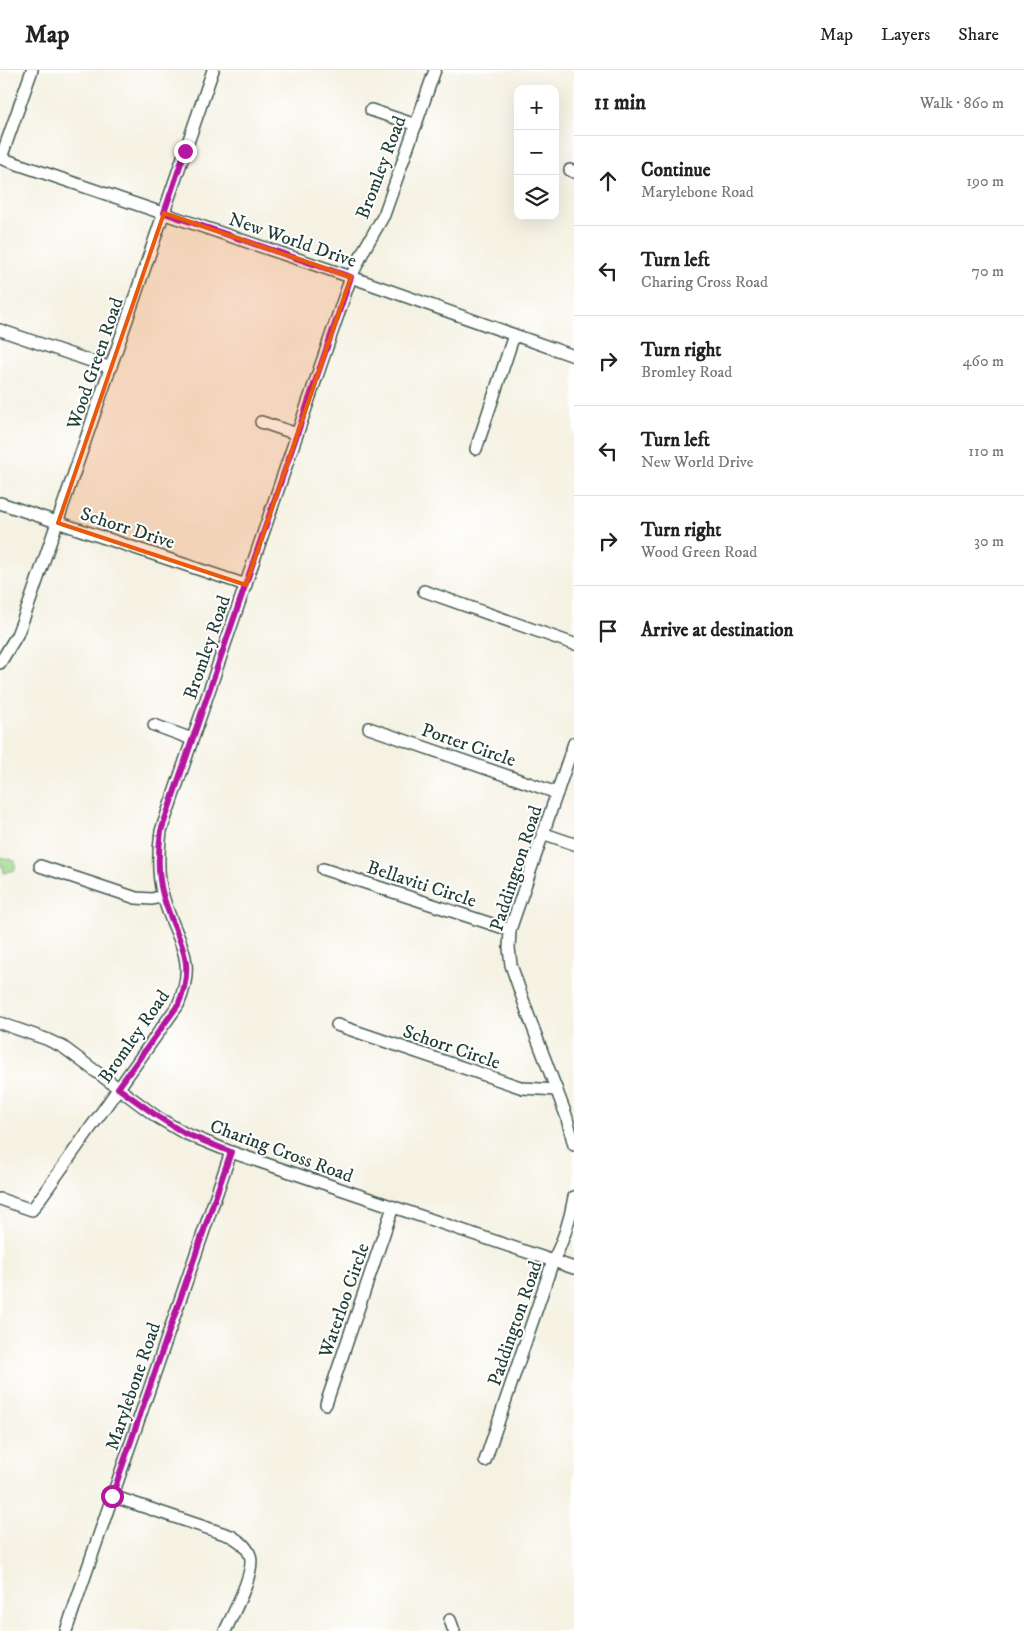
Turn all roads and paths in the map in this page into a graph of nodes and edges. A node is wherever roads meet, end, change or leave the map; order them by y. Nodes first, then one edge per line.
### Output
1 (32, 70) edge
2 (213, 70) edge
3 (435, 70) edge
4 (371, 110) dead end
5 (416, 125) junction
6 (0, 158) edge
7 (164, 213) junction
8 (351, 277) junction
9 (0, 330) edge
10 (514, 335) junction
11 (574, 356) edge
12 (111, 368) junction
13 (261, 422) dead end
14 (297, 434) junction
15 (476, 449) dead end
16 (0, 503) edge
17 (58, 522) junction
18 (246, 585) junction
19 (424, 591) dead end
20 (574, 644) edge
21 (0, 663) edge
22 (154, 725) dead end
23 (369, 728) dead end
24 (192, 739) junction
25 (574, 743) edge
26 (557, 793) junction
27 (542, 833) junction
28 (574, 844) edge
29 (40, 866) dead end
30 (323, 869) dead end
31 (163, 896) junction
32 (510, 930) junction
33 (0, 1023) edge
34 (337, 1025) dead end
35 (118, 1088) junction
36 (558, 1090) junction
37 (574, 1145) edge
38 (231, 1152) junction
39 (574, 1197) edge
40 (0, 1199) edge
41 (393, 1207) junction
42 (553, 1261) junction
43 (574, 1268) edge
44 (326, 1404) dead end
45 (484, 1461) dead end
46 (112, 1496) junction
47 (66, 1631) edge
48 (226, 1631) edge

1 - 6 street
2 - 7 street, Wood Green Road
3 - 5 street, Bromley Road
4 - 5 street
5 - 8 street, Bromley Road
6 - 7 street, New World Drive
7 - 8 street, New World Drive
7 - 12 street, Wood Green Road
8 - 10 street, New World Drive
8 - 14 street, Bromley Road
9 - 12 street
10 - 11 street, New World Drive
10 - 15 street
12 - 17 street, Wood Green Road
13 - 14 street
14 - 18 street, Bromley Road
16 - 17 street, Schorr Drive
17 - 18 street, Schorr Drive
17 - 21 street, Wood Green Road
18 - 24 street, Bromley Road
19 - 20 street
22 - 24 street
23 - 26 street, Porter Circle
24 - 31 street, Bromley Road
25 - 26 street, Paddington Road
26 - 27 street, Paddington Road
27 - 28 street
27 - 32 street, Paddington Road
29 - 31 street
30 - 32 street, Bellaviti Circle
31 - 35 street, Bromley Road
32 - 36 street, Paddington Road
33 - 35 street, Charing Cross Road
34 - 36 street, Schorr Circle
35 - 38 street, Charing Cross Road
35 - 40 street, Bromley Road
36 - 37 street, Paddington Road
38 - 41 street, Charing Cross Road
38 - 46 street, Marylebone Road
39 - 42 street, Paddington Road
41 - 42 street, Charing Cross Road
41 - 44 street, Waterloo Circle
42 - 43 street, Charing Cross Road
42 - 45 street, Paddington Road
46 - 47 street, Marylebone Road
46 - 48 street

